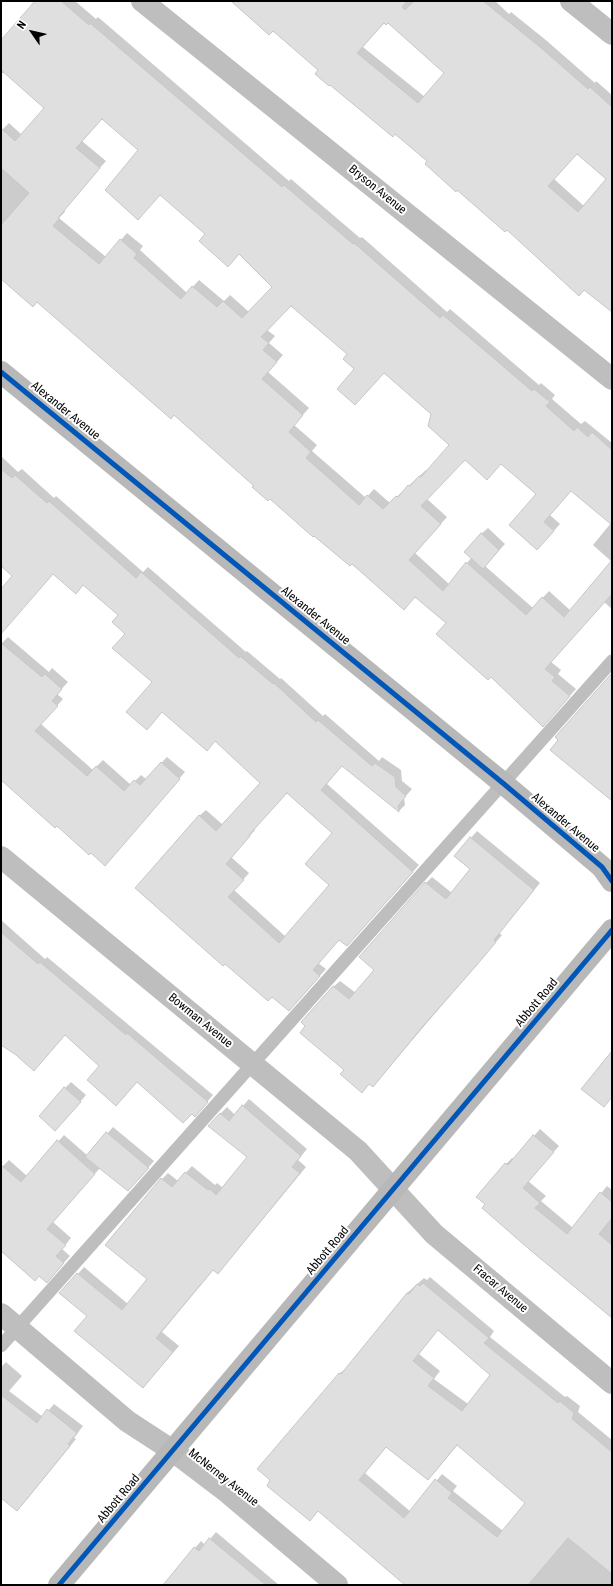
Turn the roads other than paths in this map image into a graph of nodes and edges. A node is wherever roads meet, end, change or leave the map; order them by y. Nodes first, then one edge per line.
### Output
1 (142, 1) edge
2 (571, 1) edge
3 (612, 34) edge
4 (1, 372) edge
5 (612, 379) edge
6 (612, 661) edge
7 (504, 784) junction
8 (1, 857) edge
9 (612, 881) edge
10 (612, 930) edge
11 (253, 1064) junction
12 (393, 1189) junction
13 (1, 1314) edge
14 (18, 1328) junction
15 (1, 1346) edge
16 (612, 1383) edge
17 (172, 1451) junction
18 (60, 1585) edge
19 (337, 1585) edge

1 - 5 street, Bryson Avenue
2 - 3 street
4 - 7 street, Alexander Avenue
6 - 7 lane
7 - 9 street, Alexander Avenue
7 - 11 lane
8 - 11 street, Bowman Avenue
10 - 12 street, Abbott Road
11 - 12 street, Bowman Avenue
11 - 14 lane
12 - 16 street, Fracar Avenue
12 - 17 street, Abbott Road
13 - 14 street, McNerney Avenue
14 - 15 lane
14 - 17 street, McNerney Avenue
17 - 18 street, Abbott Road
17 - 19 street, McNerney Avenue

